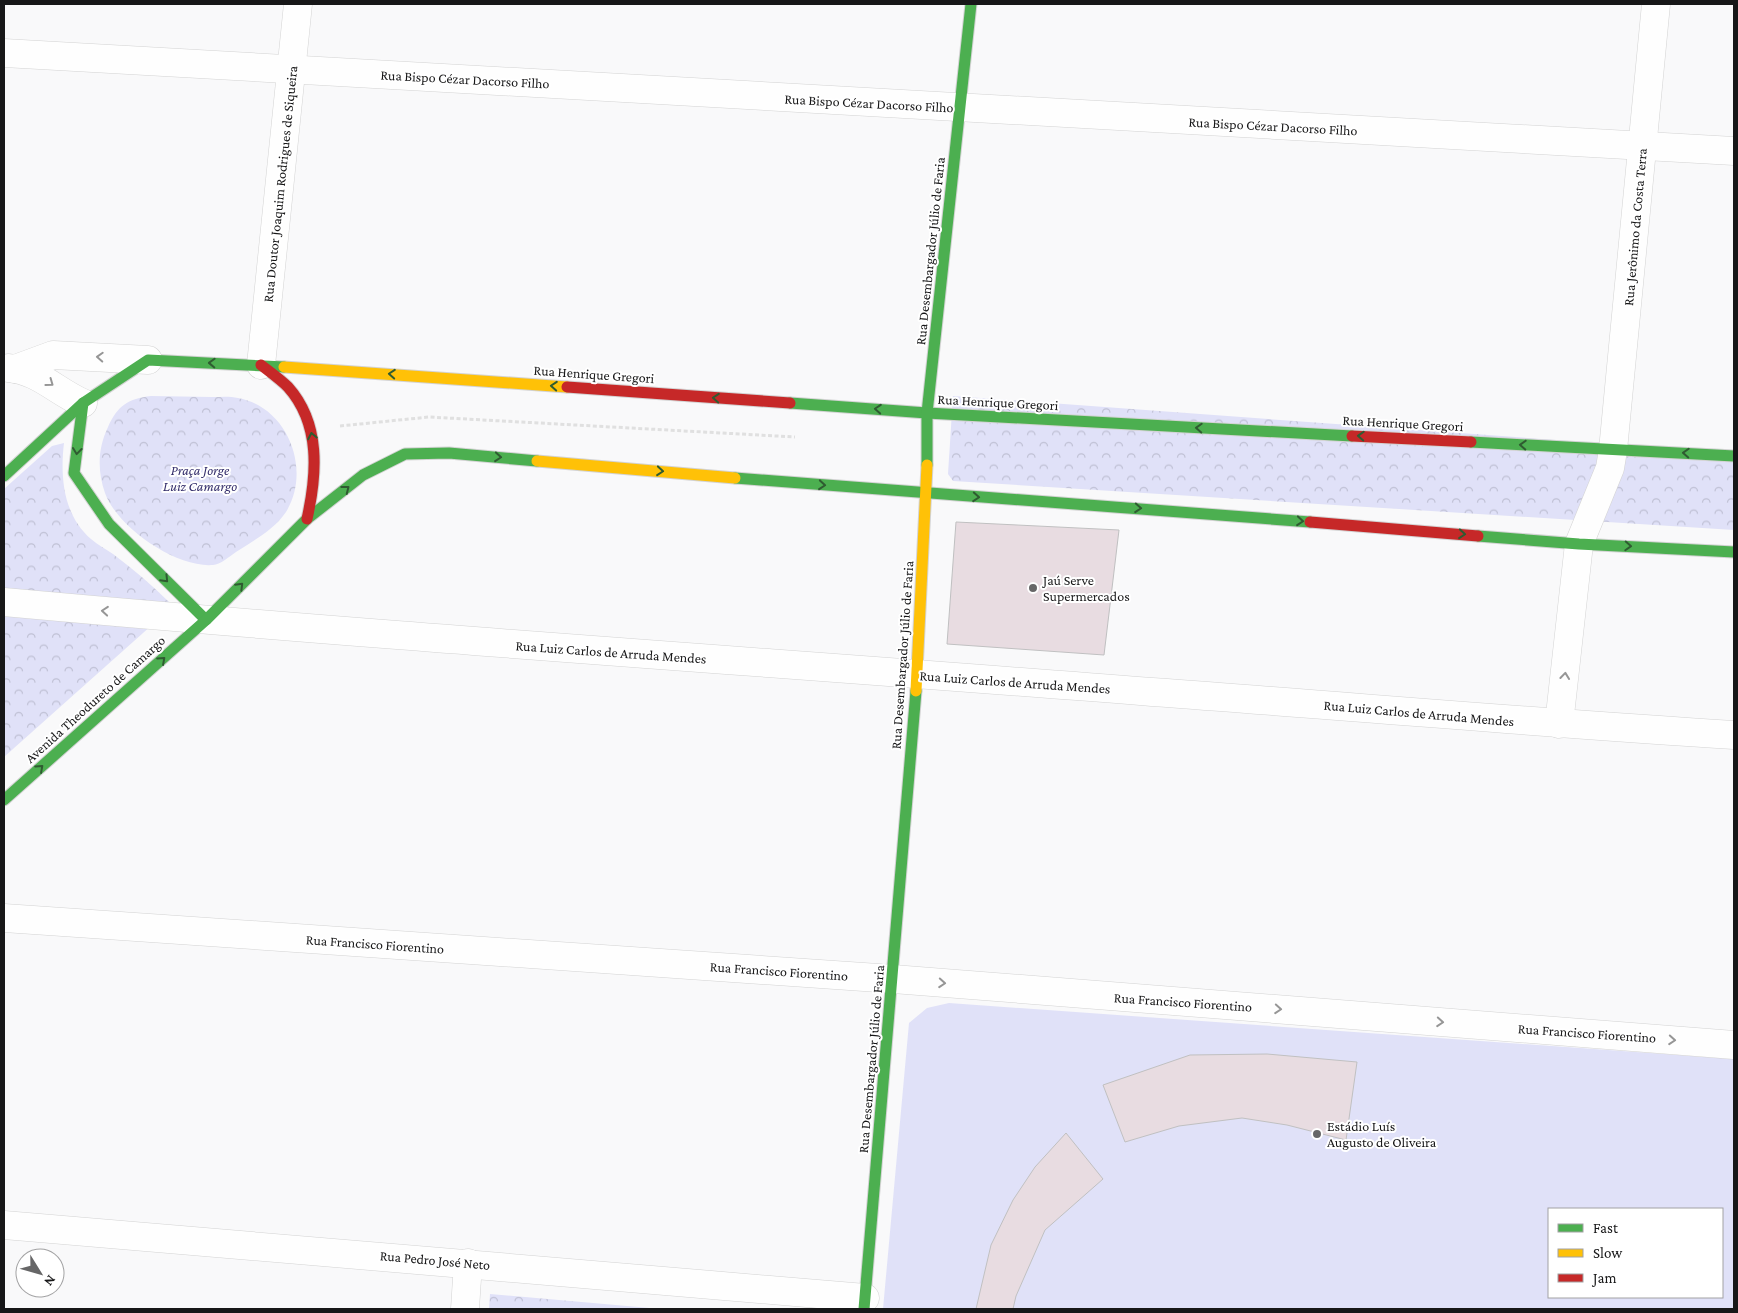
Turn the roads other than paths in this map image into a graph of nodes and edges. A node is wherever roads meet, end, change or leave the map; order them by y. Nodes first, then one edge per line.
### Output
1 (298, 4) edge
2 (971, 4) edge
3 (1656, 4) edge
4 (4, 53) edge
5 (292, 69) junction
6 (961, 108) junction
7 (1642, 147) junction
8 (1734, 151) edge
9 (148, 360) junction
10 (261, 365) junction
11 (9, 368) edge
12 (83, 402) junction
13 (927, 413) junction
14 (1613, 450) junction
15 (1734, 456) edge
16 (4, 476) edge
17 (928, 494) junction
18 (307, 519) junction
19 (1579, 544) junction
20 (1734, 552) edge
21 (4, 602) edge
22 (206, 620) junction
23 (917, 676) junction
24 (1559, 724) junction
25 (1734, 735) edge
26 (4, 800) edge
27 (4, 918) edge
28 (893, 979) junction
29 (1734, 1044) edge
30 (4, 1225) edge
31 (468, 1263) junction
32 (865, 1304) edge
33 (465, 1309) edge

1 - 5 street, Rua Doutor Joaquim Rodrigues de Siqueira
2 - 6 main road, Rua Desembargador Júlio de Faria
3 - 7 street, Rua Jerônimo da Costa Terra
4 - 5 street, Rua Bispo Cézar Dacorso Filho
5 - 6 street, Rua Bispo Cézar Dacorso Filho
5 - 10 street, Rua Doutor Joaquim Rodrigues de Siqueira
6 - 7 street, Rua Bispo Cézar Dacorso Filho
6 - 13 main road, Rua Desembargador Júlio de Faria
7 - 8 street, Rua Bispo Cézar Dacorso Filho
7 - 14 street, Rua Jerônimo da Costa Terra
10 -> 9 main road, Rua Henrique Gregori
9 -> 11 street
9 - 12 main road
13 -> 10 main road, Rua Henrique Gregori
18 -> 10 main road
11 -> 12 street
12 - 16 main road
12 -> 22 main road
14 -> 13 main road, Rua Henrique Gregori
13 - 17 main road, Rua Desembargador Júlio de Faria
15 -> 14 main road, Rua Henrique Gregori
14 - 19 street, Rua Jerônimo da Costa Terra
18 -> 17 main road
17 -> 19 main road
17 - 23 main road, Rua Desembargador Júlio de Faria
22 -> 18 main road, Avenida Theodureto de Camargo
19 -> 20 main road
24 -> 19 street, Rua Jerônimo da Costa Terra
22 -> 21 street, Rua Luiz Carlos de Arruda Mendes
22 - 23 street, Rua Luiz Carlos de Arruda Mendes
26 -> 22 main road, Avenida Theodureto de Camargo
23 - 24 street, Rua Luiz Carlos de Arruda Mendes
23 - 28 main road, Rua Desembargador Júlio de Faria
24 - 25 street, Rua Luiz Carlos de Arruda Mendes
27 - 28 street, Rua Francisco Fiorentino
28 -> 29 street, Rua Francisco Fiorentino
28 - 32 main road, Rua Desembargador Júlio de Faria
30 - 31 street, Rua Pedro José Neto
31 - 32 street, Rua Pedro José Neto
31 - 33 street

